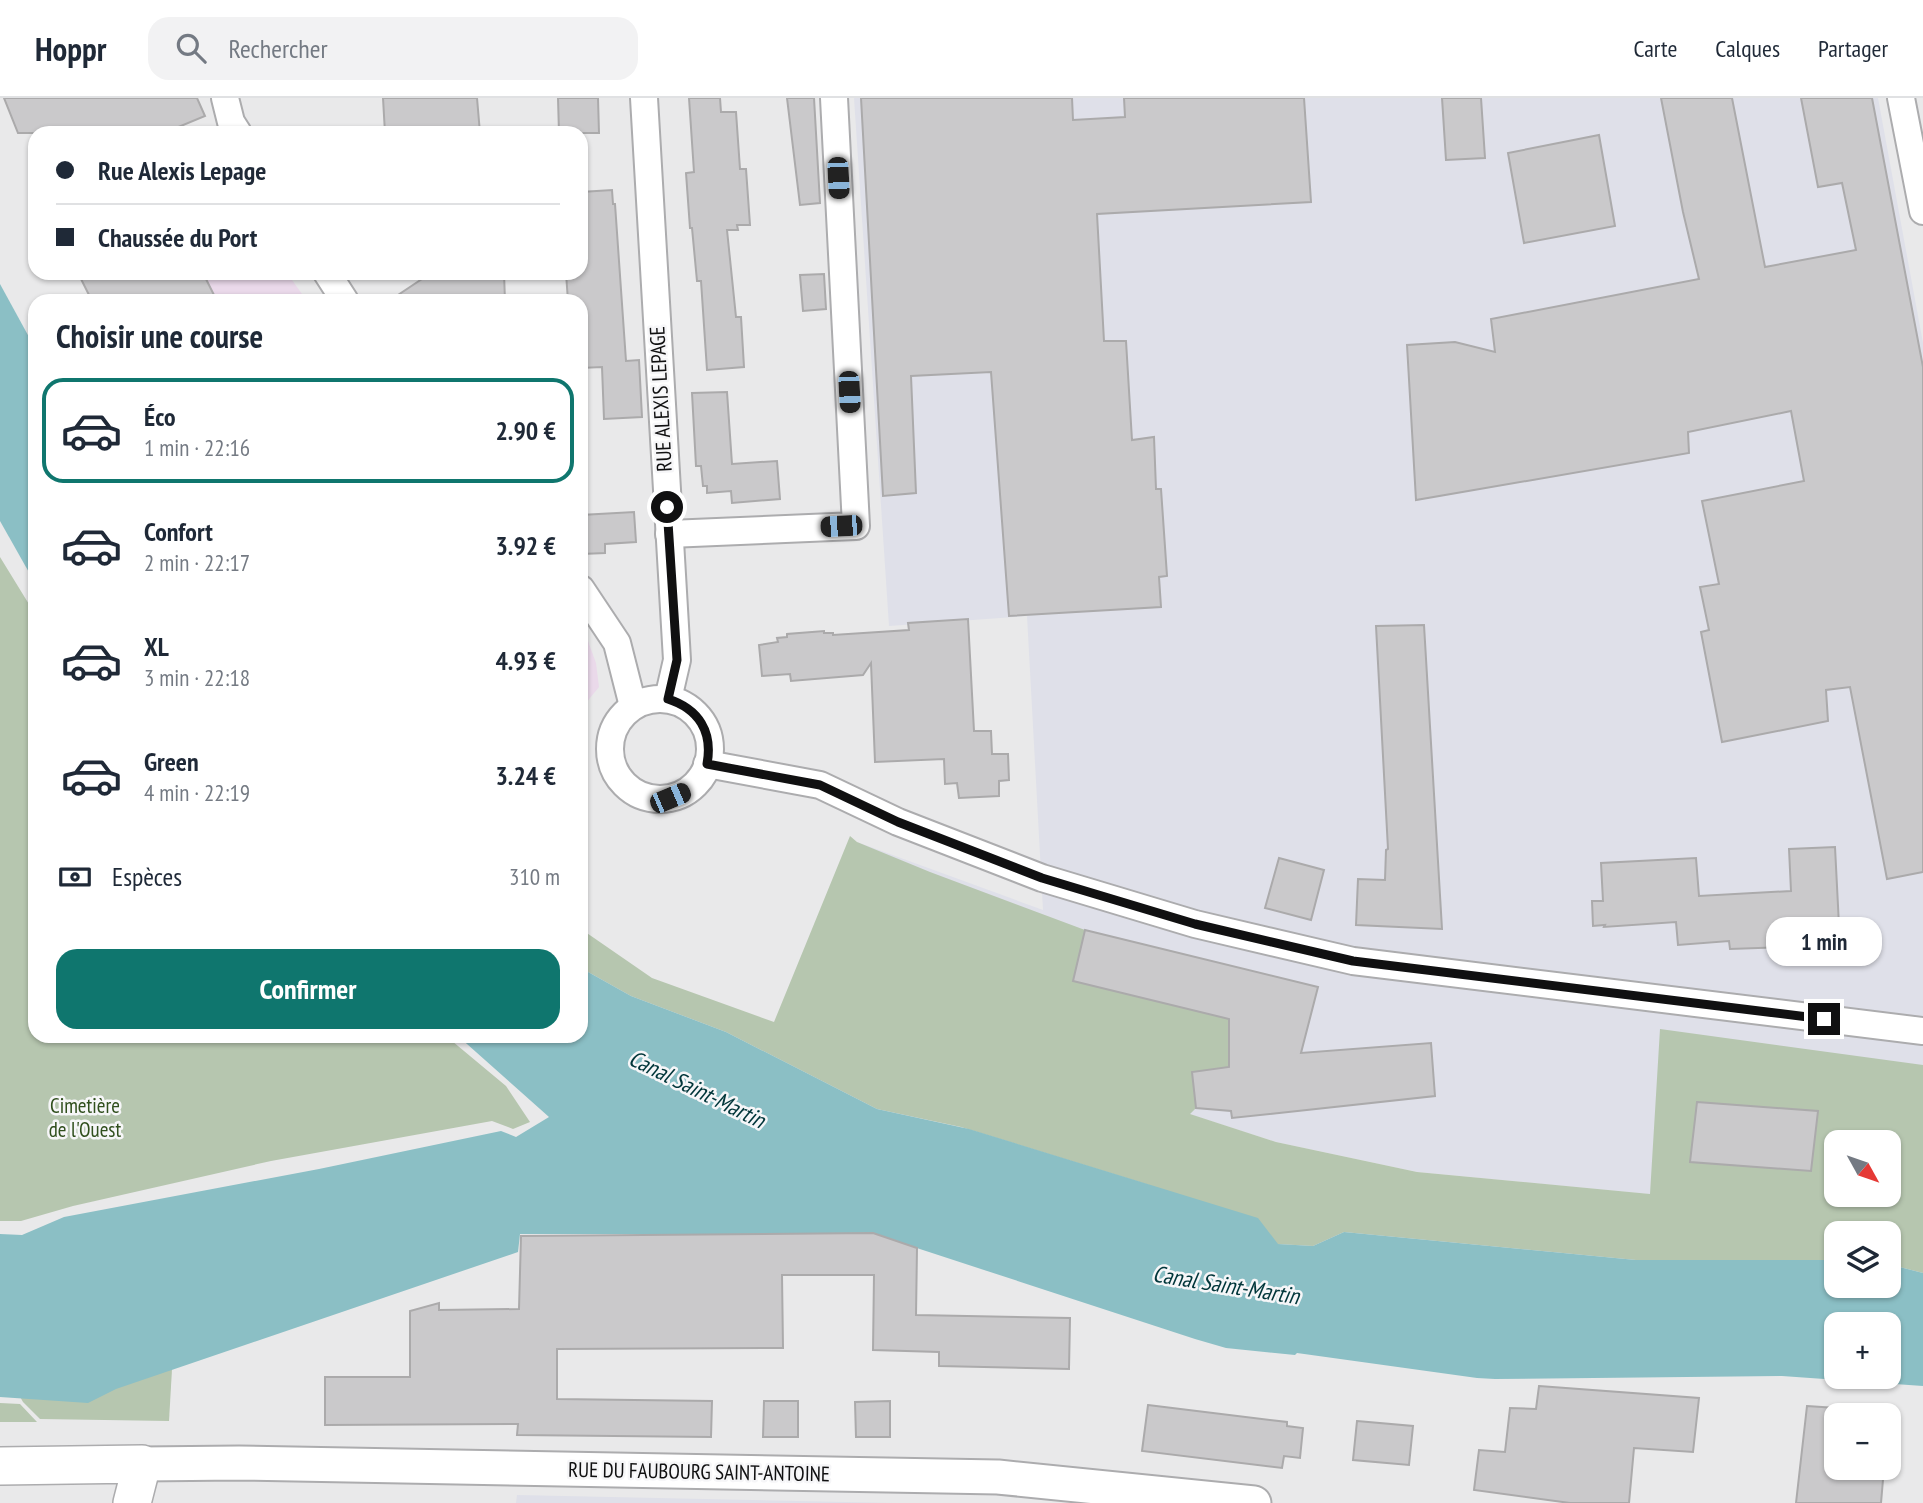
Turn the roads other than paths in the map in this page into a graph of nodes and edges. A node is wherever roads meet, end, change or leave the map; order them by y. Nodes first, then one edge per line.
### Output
1 (225, 98) edge
2 (644, 98) edge
3 (834, 98) edge
4 (1901, 98) edge
5 (234, 126) edge
6 (1923, 211) edge
7 (669, 534) junction
8 (588, 600) edge
9 (668, 699) junction
10 (633, 706) junction
11 (707, 764) junction
12 (1923, 1031) edge
13 (142, 1464) junction
14 (0, 1466) edge
15 (132, 1503) edge
16 (1254, 1503) edge

1 - 5 street
2 - 7 street, RUE ALEXIS LEPAGE
3 - 7 street
4 - 6 street
7 - 9 street, RUE ALEXIS LEPAGE
8 - 10 street
9 - 10 street
9 - 11 street
10 - 11 street
11 - 12 street
13 - 14 main road
13 - 15 main road
13 - 16 street, RUE DU FAUBOURG SAINT-ANTOINE

